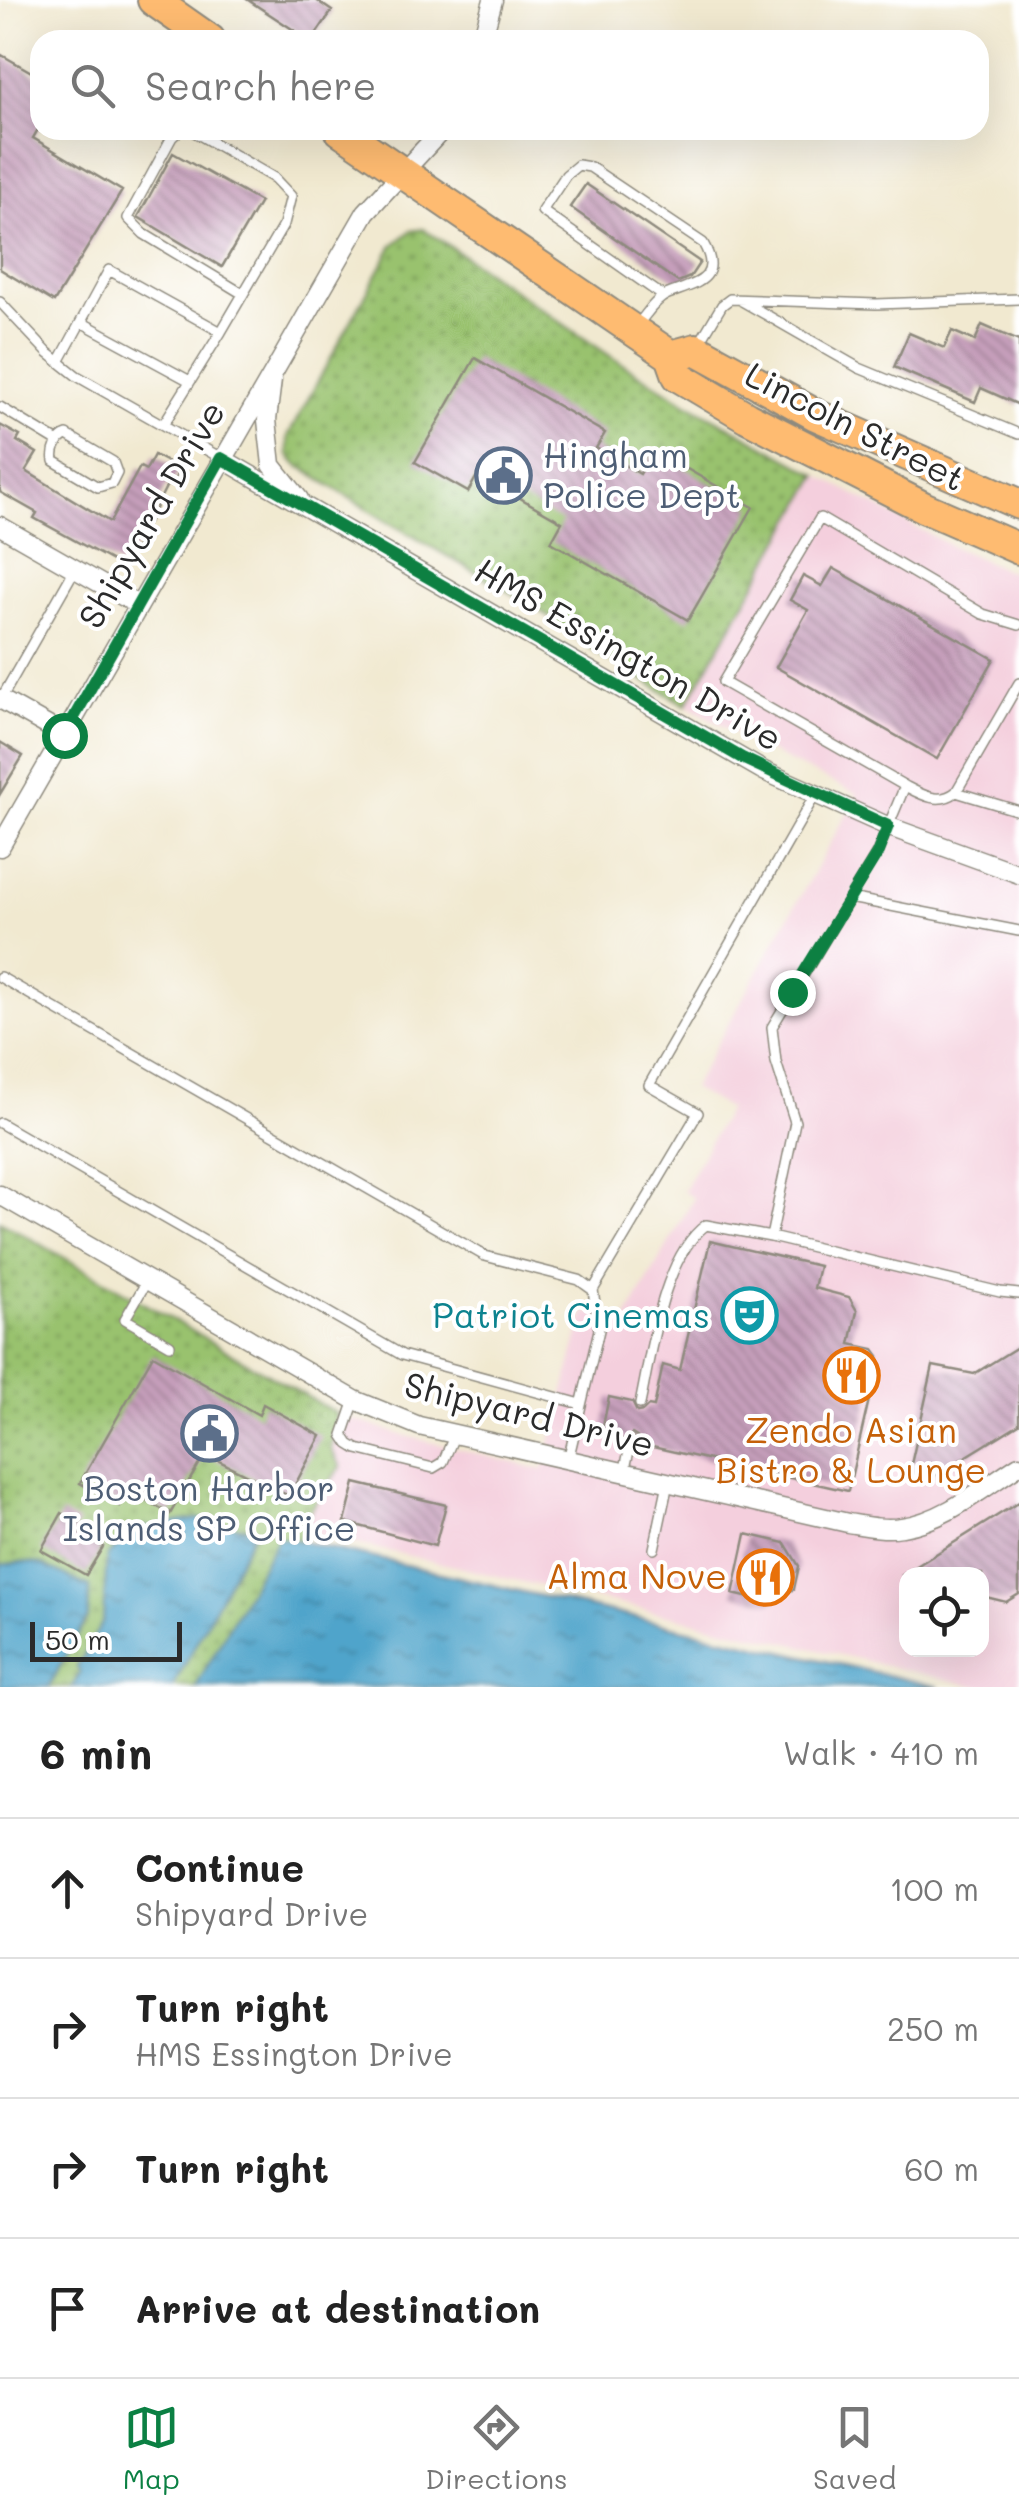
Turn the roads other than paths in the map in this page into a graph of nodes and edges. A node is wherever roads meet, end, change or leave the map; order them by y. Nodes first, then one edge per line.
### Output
1 (153, 0) edge
2 (493, 0) edge
3 (196, 30) edge
4 (485, 30) edge
5 (173, 140) edge
6 (208, 140) edge
7 (355, 140) edge
8 (433, 140) edge
9 (404, 173) junction
10 (243, 294) junction
11 (663, 296) junction
12 (1019, 299) edge
13 (740, 300) junction
14 (0, 302) edge
15 (80, 322) junction
16 (632, 330) junction
17 (220, 332) junction
18 (683, 352) junction
19 (59, 362) junction
20 (274, 368) junction
21 (190, 381) junction
22 (0, 408) edge
23 (162, 424) junction
24 (1019, 434) edge
25 (58, 442) junction
26 (221, 458) junction
27 (1019, 504) edge
28 (306, 508) junction
29 (0, 526) edge
30 (1019, 549) edge
31 (75, 569) junction
32 (138, 605) junction
33 (1019, 625) edge
34 (1019, 683) edge
35 (0, 699) edge
36 (64, 735) junction
37 (905, 786) junction
38 (956, 792) junction
39 (815, 795) junction
40 (1019, 810) edge
41 (888, 826) junction
42 (0, 847) edge
43 (1019, 874) edge
44 (850, 898) junction
45 (1019, 931) edge
46 (2, 978) edge
47 (0, 991) edge
48 (0, 1123) edge
49 (0, 1196) edge
50 (771, 1237) junction
51 (147, 1281) junction
52 (592, 1290) junction
53 (1019, 1294) edge
54 (170, 1345) dead end
55 (355, 1400) junction
56 (581, 1404) junction
57 (640, 1404) dead end
58 (455, 1434) junction
59 (631, 1442) dead end
60 (568, 1460) junction
61 (1019, 1465) edge
62 (624, 1473) junction
63 (668, 1483) junction
64 (654, 1548) dead end

1 - 3 main road
2 - 4 street
5 - 10 lane
6 - 10 lane
7 - 9 main road, Lincoln Street
8 - 9 street, Shipyard Drive
9 - 16 main road, Lincoln Street
9 - 20 street, Shipyard Drive
10 - 17 lane
11 - 11 lane
11 - 16 lane
12 - 13 lane
13 - 18 lane
13 - 24 lane
14 - 19 lane
15 - 17 lane
15 - 19 lane
15 - 21 lane
16 - 18 main road, Lincoln Street
17 - 21 lane
18 - 27 main road, Lincoln Street
18 - 30 main road, Lincoln Street
19 - 23 lane
20 - 26 street, Shipyard Drive
20 - 28 street
21 - 23 lane
22 - 25 lane
23 - 26 lane
25 - 25 lane
26 - 28 street, HMS Essington Drive
26 - 32 street, Shipyard Drive
28 - 39 street, HMS Essington Drive
29 - 31 street
31 - 32 street
31 - 35 lane
32 - 36 street, Shipyard Drive
33 - 37 lane
34 - 38 lane
35 - 36 street
36 - 42 street, Shipyard Drive
37 - 38 lane
37 - 41 lane
38 - 40 lane
39 - 41 street, HMS Essington Drive
39 - 52 lane
41 - 43 street, HMS Essington Drive
41 - 44 lane
44 - 45 lane
44 - 50 lane
46 - 47 lane
46 - 52 lane
48 - 56 lane
49 - 51 street, Shipyard Drive
50 - 53 lane
50 - 57 lane
51 - 54 lane
51 - 55 street, Shipyard Drive
52 - 56 lane
55 - 58 street, Shipyard Drive
55 - 58 lane
56 - 60 lane
58 - 60 street, Shipyard Drive
59 - 62 lane
60 - 62 street, Shipyard Drive
61 - 63 street, Shipyard Drive
62 - 63 street, Shipyard Drive
63 - 64 lane

